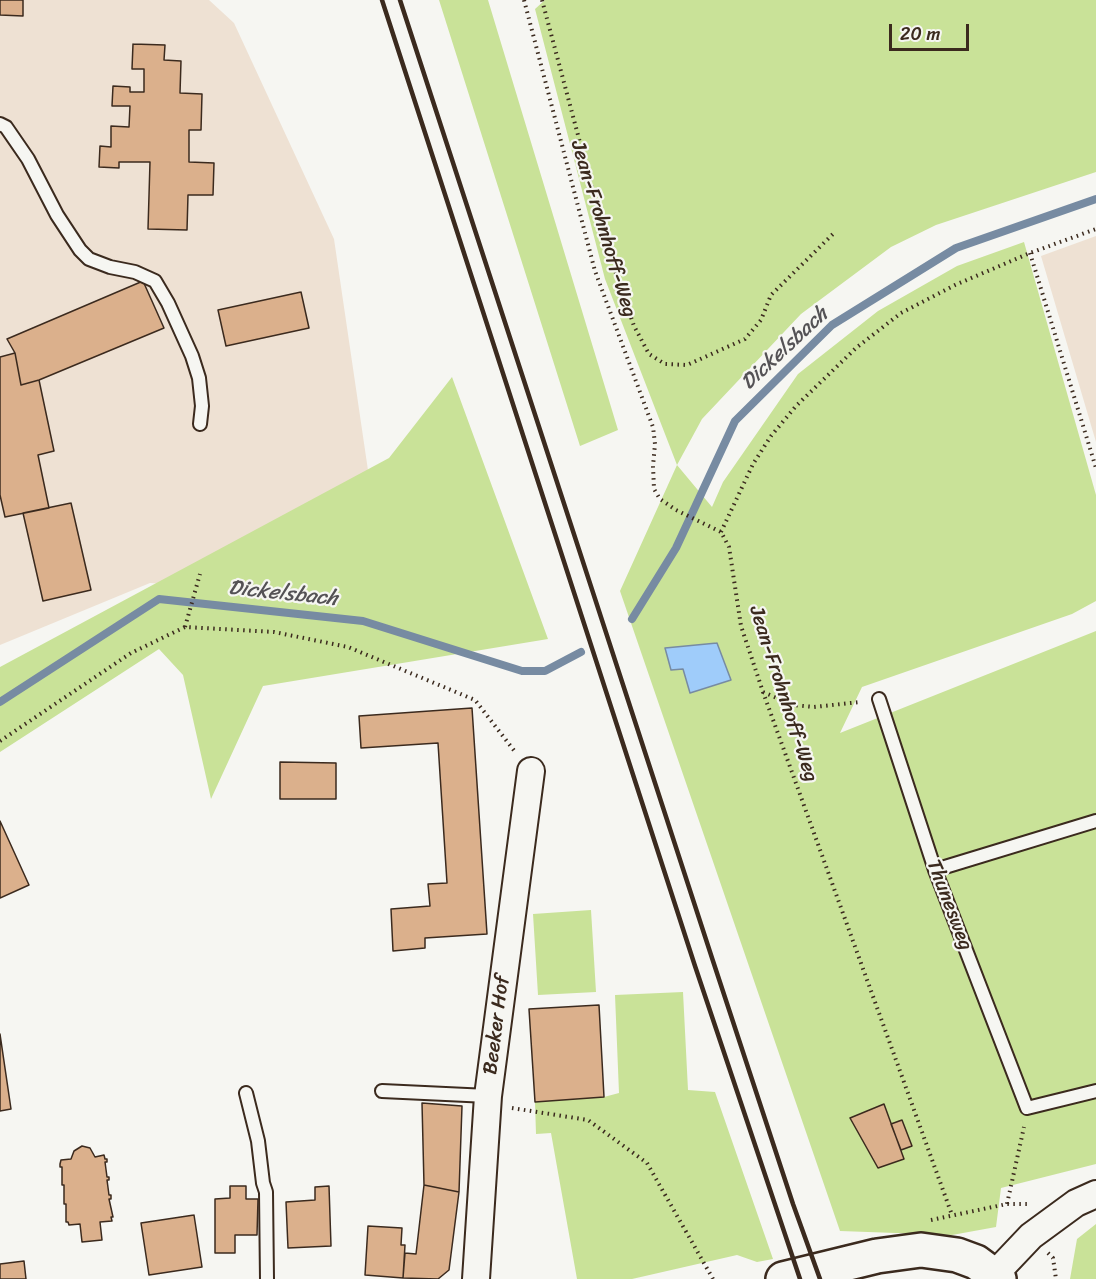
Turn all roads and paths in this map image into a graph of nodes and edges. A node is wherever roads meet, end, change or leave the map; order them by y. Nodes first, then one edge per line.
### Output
1 (524, 0) edge
2 (542, 0) edge
3 (0, 124) edge
4 (1096, 229) edge
5 (835, 232) dead end
6 (1030, 253) junction
7 (200, 424) dead end
8 (1096, 468) edge
9 (721, 532) junction
10 (200, 574) dead end
11 (185, 627) junction
12 (763, 692) junction
13 (879, 699) joint
14 (0, 741) edge
15 (531, 771) joint
16 (1096, 821) edge
17 (935, 870) junction
18 (1096, 1090) edge
19 (382, 1091) dead end
20 (246, 1093) dead end
21 (488, 1100) junction
22 (1028, 1108) junction
23 (1096, 1194) edge
24 (997, 1277) edge
25 (267, 1279) edge
26 (476, 1279) edge
27 (713, 1279) edge
28 (783, 1279) edge

1 - 9 path, Jean-Frohnhoff-Weg
2 - 5 path
3 - 7 lane
4 - 6 path
6 - 8 path
6 - 9 path
9 - 12 path, Jean-Frohnhoff-Weg
10 - 11 path
11 - 14 path
11 - 15 path
12 - 13 path
12 - 22 path, Jean-Frohnhoff-Weg
13 - 17 lane, Thunesweg
15 - 21 street, Beeker Hof
16 - 17 lane
17 - 22 lane, Thunesweg
18 - 22 lane
19 - 21 lane
20 - 25 lane
21 - 26 street, Beeker Hof
21 - 27 path
23 - 24 street
24 - 28 main road

